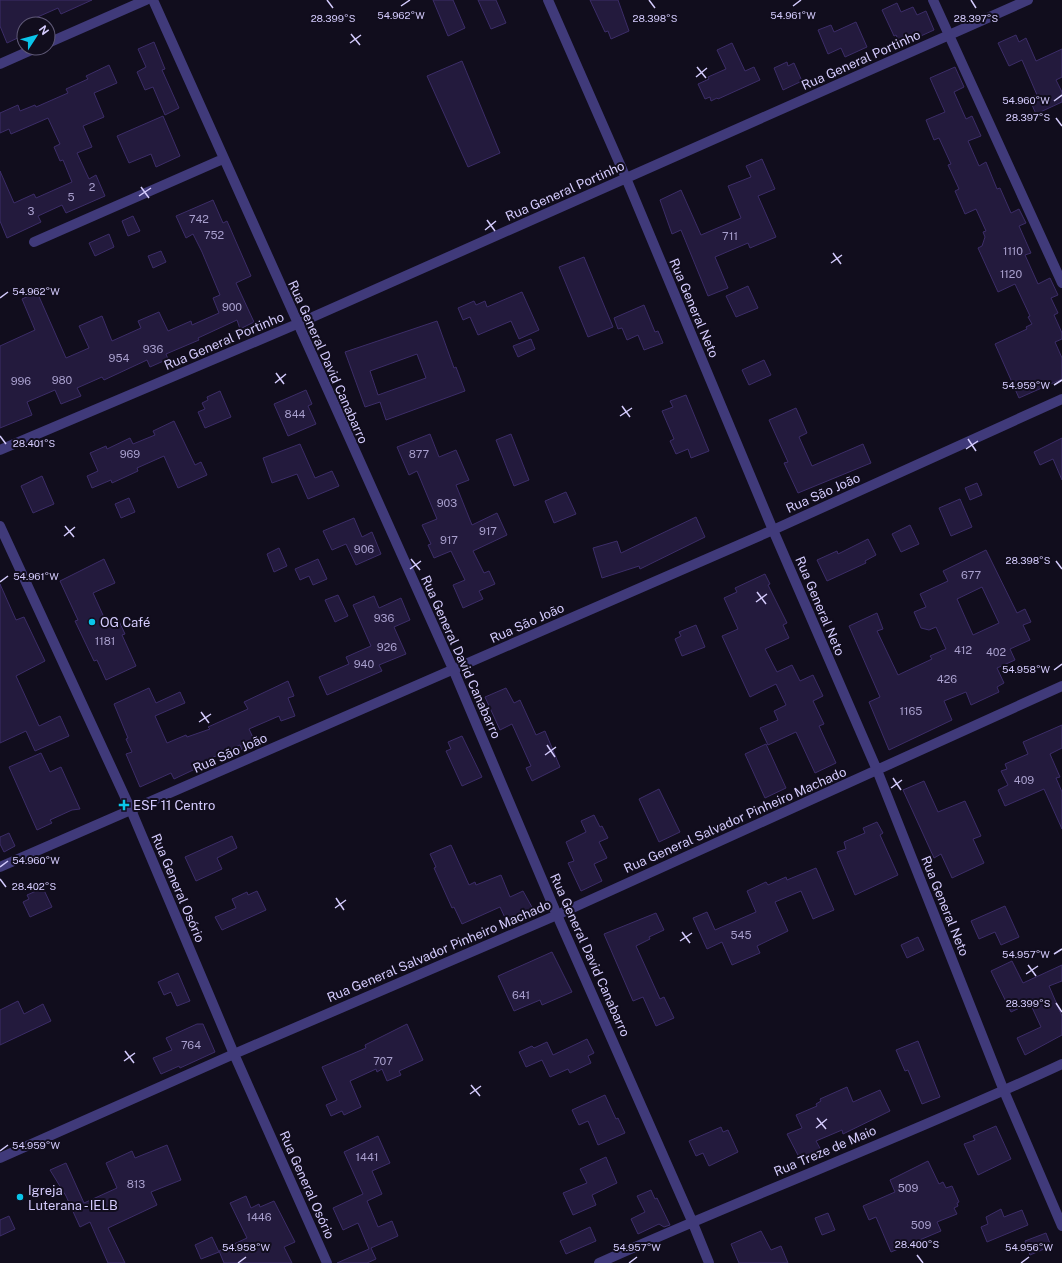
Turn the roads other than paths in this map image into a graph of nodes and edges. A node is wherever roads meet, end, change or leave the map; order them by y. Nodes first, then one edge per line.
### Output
1 (146, 0) edge
2 (153, 0) edge
3 (548, 0) edge
4 (933, 0) edge
5 (1028, 0) edge
6 (949, 36) junction
7 (56, 39) edge
8 (18, 56) edge
9 (0, 64) edge
10 (224, 159) junction
11 (626, 178) junction
12 (34, 242) dead end
13 (1062, 283) edge
14 (297, 324) junction
15 (1062, 399) edge
16 (0, 450) edge
17 (0, 526) edge
18 (773, 530) junction
19 (454, 669) junction
20 (1062, 686) edge
21 (877, 770) junction
22 (131, 810) junction
23 (0, 867) edge
24 (557, 914) junction
25 (234, 1054) junction
26 (1062, 1064) edge
27 (1004, 1091) junction
28 (0, 1158) edge
29 (692, 1221) junction
30 (1062, 1226) edge
31 (327, 1263) edge
32 (599, 1263) edge
33 (709, 1263) edge

1 - 7 street
2 - 10 street, Rua General David Canabarro
3 - 11 street, Rua General Neto
4 - 6 street
5 - 6 street, Rua General Portinho
6 - 11 street, Rua General Portinho
6 - 13 street
8 - 9 street
10 - 12 street
10 - 14 street, Rua General David Canabarro
11 - 14 street, Rua General Portinho
11 - 18 street, Rua General Neto
14 - 16 street, Rua General Portinho
14 - 19 street, Rua General David Canabarro
15 - 18 street, Rua São João
17 - 22 street, Rua General Osório
18 - 19 street, Rua São João
18 - 21 street, Rua General Neto
19 - 22 street, Rua São João
19 - 24 street, Rua General David Canabarro
20 - 21 street, Rua General Salvador Pinheiro Machado
21 - 24 street, Rua General Salvador Pinheiro Machado
21 - 27 street, Rua General Neto
22 - 23 street, Rua São João
22 - 25 street, Rua General Osório
24 - 25 street, Rua General Salvador Pinheiro Machado
24 - 29 street, Rua General David Canabarro
25 - 28 street, Rua General Salvador Pinheiro Machado
25 - 31 street, Rua General Osório
26 - 27 street, Rua Treze de Maio
27 - 29 street, Rua Treze de Maio
27 - 30 street, Rua General Neto
29 - 32 street, Rua Treze de Maio
29 - 33 street, Rua General David Canabarro

